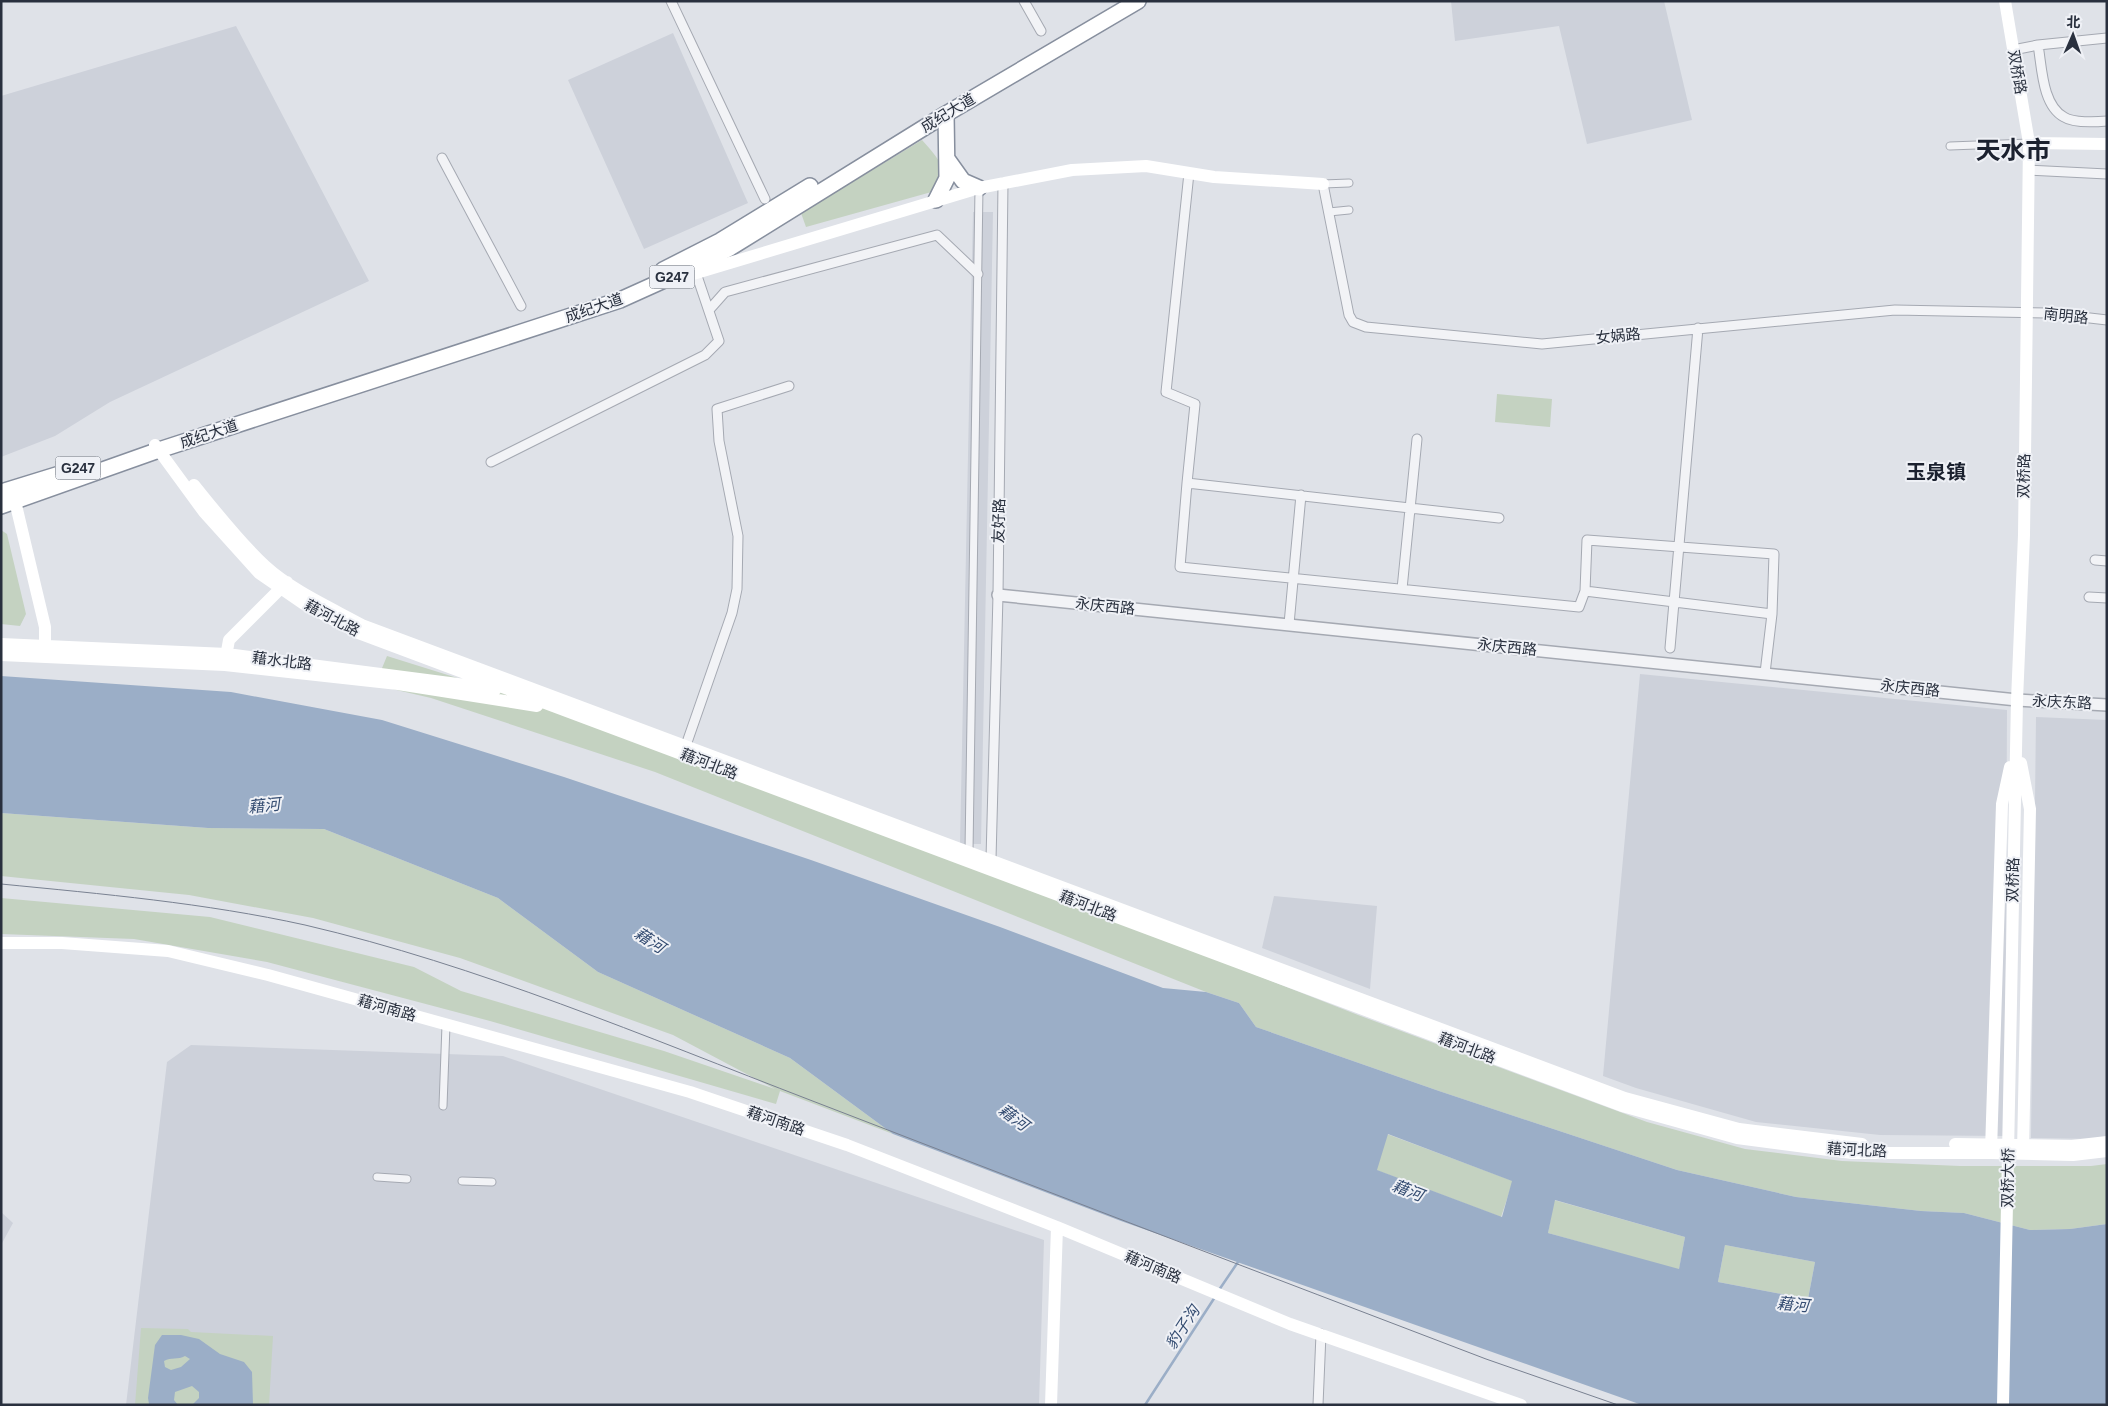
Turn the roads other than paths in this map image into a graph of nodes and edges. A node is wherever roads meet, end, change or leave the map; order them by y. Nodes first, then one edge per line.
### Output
1 (671, 1) edge
2 (1024, 1) edge
3 (1118, 1) edge
4 (1138, 1) edge
5 (2005, 1) edge
6 (1041, 31) dead end
7 (2107, 38) edge
8 (2038, 45) junction
9 (2013, 50) junction
10 (946, 114) junction
11 (2107, 121) edge
12 (2029, 143) junction
13 (2107, 144) edge
14 (1950, 146) dead end
15 (442, 158) dead end
16 (948, 160) junction
17 (2029, 170) junction
18 (1190, 173) junction
19 (2107, 174) edge
20 (1003, 183) junction
21 (1349, 183) dead end
22 (1323, 184) junction
23 (979, 188) junction
24 (765, 199) dead end
25 (936, 200) junction
26 (1349, 210) dead end
27 (1329, 212) junction
28 (696, 273) junction
29 (978, 274) junction
30 (649, 288) junction
31 (618, 294) junction
32 (521, 306) dead end
33 (708, 310) junction
34 (2026, 313) junction
35 (2107, 320) edge
36 (1698, 328) junction
37 (789, 386) dead end
38 (1417, 439) dead end
39 (161, 446) junction
40 (491, 462) dead end
41 (1187, 483) junction
42 (1, 492) edge
43 (1301, 495) junction
44 (8, 503) edge
45 (1410, 508) junction
46 (1499, 518) dead end
47 (1680, 547) junction
48 (2095, 560) dead end
49 (2107, 561) edge
50 (1293, 578) junction
51 (284, 585) junction
52 (1402, 589) junction
53 (1585, 592) junction
54 (998, 595) junction
55 (2089, 597) dead end
56 (2107, 598) edge
57 (1675, 602) junction
58 (1772, 614) junction
59 (1288, 624) junction
60 (1, 644) edge
61 (1670, 648) dead end
62 (45, 651) junction
63 (1, 655) edge
64 (226, 659) junction
65 (1765, 673) junction
66 (514, 692) junction
67 (2017, 700) junction
68 (560, 703) junction
69 (2107, 705) edge
70 (2017, 738) junction
71 (685, 750) junction
72 (969, 851) junction
73 (991, 859) junction
74 (1, 943) edge
75 (2012, 952) joint
76 (446, 1025) junction
77 (443, 1106) dead end
78 (2107, 1142) edge
79 (1991, 1148) junction
80 (2023, 1149) junction
81 (2107, 1151) edge
82 (377, 1177) dead end
83 (407, 1179) dead end
84 (462, 1181) dead end
85 (492, 1182) dead end
86 (1057, 1227) junction
87 (1321, 1334) junction
88 (1051, 1405) edge
89 (1318, 1405) edge
90 (1521, 1405) edge
91 (2003, 1405) edge

1 - 24 street
2 - 6 street
3 - 31 highway, 成纪大道 / G247
4 - 10 highway, 成纪大道 / G247
5 - 9 main road, 双桥路
7 - 8 street
8 - 9 street
8 - 11 street
9 - 12 main road, 双桥路
10 - 16 highway
10 - 30 highway, 成纪大道 / G247
12 - 13 main road
12 - 14 street
12 - 17 main road, 双桥路
15 - 32 street
16 - 23 highway
16 - 25 highway
17 - 19 street
17 - 34 main road, 双桥路
18 - 20 main road
18 - 22 main road
18 - 41 street
20 - 23 main road
20 - 54 street, 友好路
21 - 22 street
22 - 27 street, 女娲路
23 - 25 main road
23 - 29 street, 友好路
25 - 28 main road
26 - 27 street
27 - 36 street, 女娲路
28 - 30 main road
28 - 33 street
29 - 33 street
29 - 72 street, 友好路
30 - 31 main road
30 - 39 highway, 成纪大道 / G247
31 - 39 highway, 成纪大道 / G247
33 - 40 street
34 - 35 street, 南明路
34 - 36 street, 女娲路
34 - 67 main road, 双桥路
36 - 47 street
37 - 71 street
38 - 45 street
39 - 42 highway, 成纪大道 / G247
39 - 44 highway, 成纪大道 / G247
39 - 51 main road, 藉河北路
41 - 43 street
41 - 50 street
43 - 45 street
43 - 50 street
44 - 62 main road
45 - 46 street
45 - 52 street
47 - 53 street
47 - 57 street
47 - 58 street
48 - 49 street
50 - 52 street
50 - 59 street
51 - 64 main road
51 - 66 main road, 藉河北路
51 - 68 main road, 藉河北路
52 - 53 street
53 - 57 street
54 - 59 street, 永庆西路
54 - 73 street, 友好路
55 - 56 street
57 - 58 street
57 - 61 street
58 - 65 street
59 - 65 street, 永庆西路
60 - 62 main road, 藉水北路
62 - 63 main road, 藉水北路
62 - 64 main road, 藉水北路
64 - 66 main road, 藉水北路
64 - 68 main road, 藉水北路
65 - 67 street, 永庆西路
66 - 68 main road, 藉河北路
67 - 69 street, 永庆东路
67 - 70 main road, 双桥路
68 - 71 main road, 藉河北路
70 - 75 main road, 双桥路
70 - 79 main road
70 - 80 main road
71 - 72 main road, 藉河北路
71 - 79 main road, 藉河北路
72 - 73 main road, 藉河北路
73 - 79 main road, 藉河北路
74 - 76 main road, 藉河南路
75 - 91 main road, 双桥大桥, bridge
76 - 77 street
76 - 86 main road, 藉河南路
78 - 80 main road, 藉河北路
79 - 80 main road, 藉河北路
80 - 81 main road, 藉河北路
82 - 83 street
84 - 85 street
86 - 87 main road, 藉河南路
86 - 88 main road
87 - 89 street
87 - 90 main road, 藉河南路

